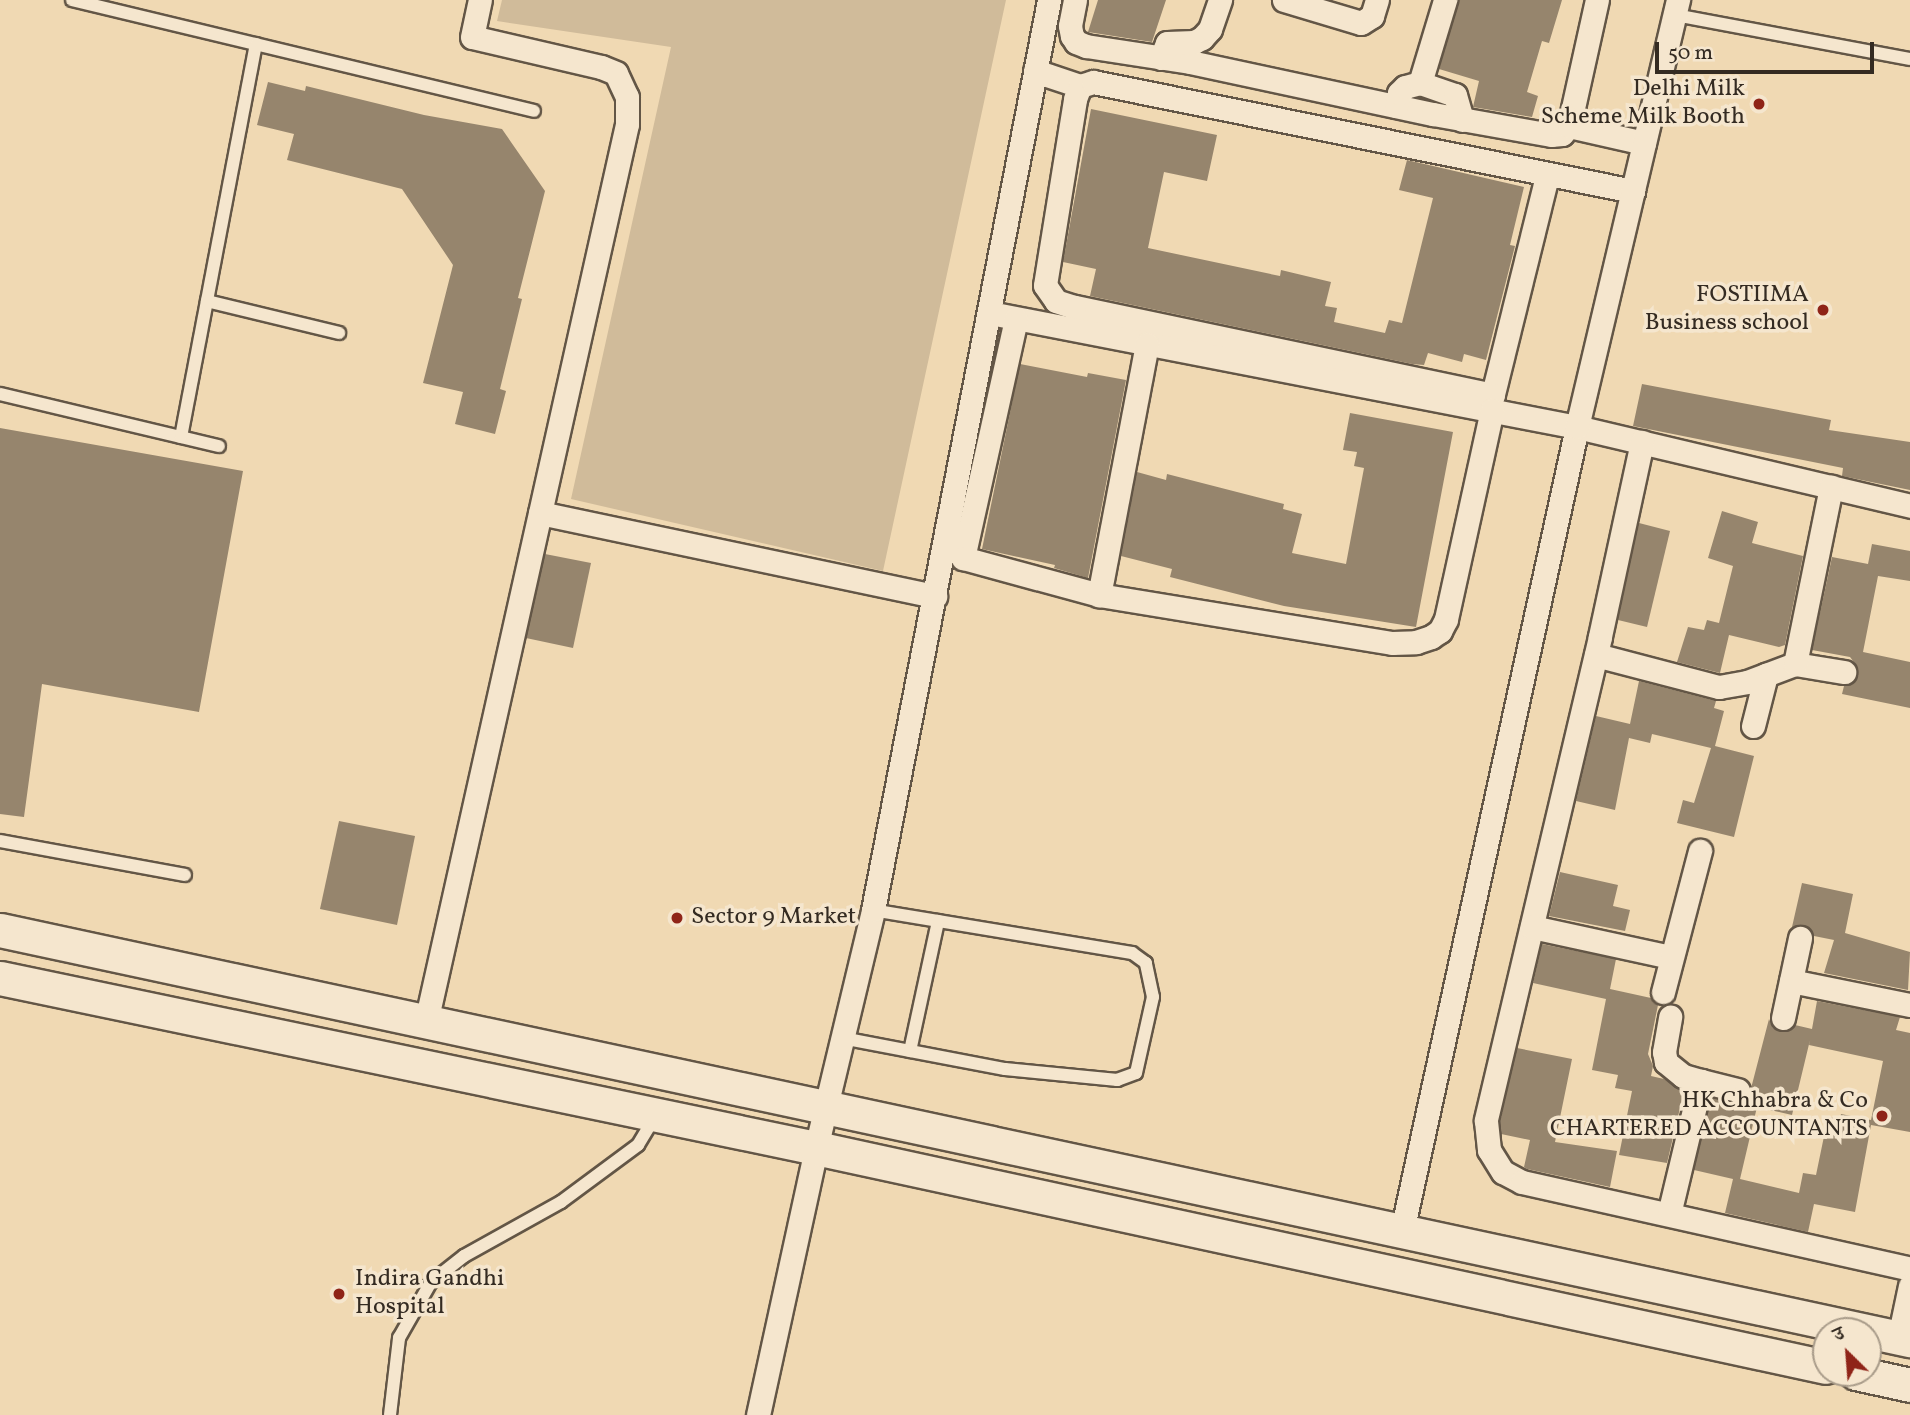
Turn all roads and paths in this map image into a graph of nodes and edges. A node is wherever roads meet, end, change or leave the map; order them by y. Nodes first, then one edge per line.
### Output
1 (72, 0) edge
2 (480, 0) edge
3 (1049, 0) edge
4 (1075, 0) edge
5 (1220, 0) edge
6 (1284, 0) edge
7 (1377, 0) edge
8 (1446, 0) edge
9 (1597, 0) edge
10 (1677, 8) edge
11 (256, 44) junction
12 (1161, 58) junction
13 (1910, 59) edge
14 (1035, 71) junction
15 (1420, 83) junction
16 (1080, 86) junction
17 (1396, 106) junction
18 (534, 111) dead end
19 (1462, 120) junction
20 (1569, 126) junction
21 (1644, 143) junction
22 (1547, 176) junction
23 (1633, 191) junction
24 (207, 301) junction
25 (990, 313) junction
26 (1016, 318) junction
27 (339, 333) dead end
28 (1147, 344) junction
29 (0, 394) edge
30 (1492, 410) junction
31 (1577, 427) junction
32 (181, 437) junction
33 (1643, 442) junction
34 (219, 446) dead end
35 (1831, 487) junction
36 (1910, 506) edge
37 (540, 513) junction
38 (1099, 595) junction
39 (935, 596) junction
40 (1596, 656) junction
41 (1794, 664) junction
42 (1844, 672) dead end
43 (1766, 675) junction
44 (1753, 726) dead end
45 (0, 841) edge
46 (1700, 850) dead end
47 (185, 875) dead end
48 (873, 910) junction
49 (938, 921) junction
50 (1532, 927) junction
51 (0, 930) edge
52 (1800, 938) dead end
53 (1671, 957) junction
54 (0, 978) edge
55 (1791, 981) junction
56 (1663, 992) dead end
57 (1910, 1005) edge
58 (1670, 1017) dead end
59 (1783, 1018) dead end
60 (426, 1021) junction
61 (842, 1038) junction
62 (909, 1051) junction
63 (1701, 1081) junction
64 (1738, 1090) dead end
65 (825, 1107) junction
66 (656, 1115) junction
67 (816, 1148) junction
68 (1669, 1214) junction
69 (1402, 1231) junction
70 (1910, 1269) edge
71 (1910, 1286) edge
72 (1904, 1339) edge
73 (1812, 1364) edge
74 (1882, 1379) edge
75 (1910, 1385) edge
76 (390, 1415) edge
77 (758, 1415) edge

1 - 11 lane
2 - 37 street
3 - 14 street
4 - 12 street
5 - 12 street
6 - 7 street
8 - 15 street
9 - 20 street
10 - 13 lane
10 - 21 street
11 - 18 lane
11 - 24 lane
12 - 17 street
14 - 16 street
14 - 25 street
15 - 17 street
15 - 19 street
16 - 22 street
16 - 22 street
17 - 19 street
19 - 20 street
20 - 21 street
21 - 23 street
22 - 23 street
23 - 31 street
24 - 27 lane
24 - 32 lane
25 - 26 street
25 - 39 street
26 - 28 street
26 - 38 street
28 - 30 street
28 - 38 street
29 - 32 lane
30 - 31 street
30 - 38 street
31 - 33 street
31 - 69 street
32 - 34 lane
33 - 35 street
33 - 40 street
35 - 36 street
35 - 41 street
37 - 39 street
37 - 60 street
39 - 48 street
40 - 43 street
40 - 50 street
41 - 42 street
41 - 43 street
43 - 44 street
45 - 47 lane
46 - 53 street
48 - 49 lane
48 - 61 street
49 - 62 lane
49 - 62 lane
50 - 53 street
50 - 68 street
51 - 60 street
52 - 55 street
53 - 56 street
54 - 66 street
55 - 57 street
55 - 59 street
58 - 63 street
60 - 65 street
61 - 62 lane
61 - 65 street
63 - 64 street
63 - 68 street
65 - 67 street
65 - 69 street
66 - 67 street
66 - 76 lane
67 - 73 street
67 - 77 street
68 - 70 street
69 - 72 street
71 - 72 street
74 - 75 street

